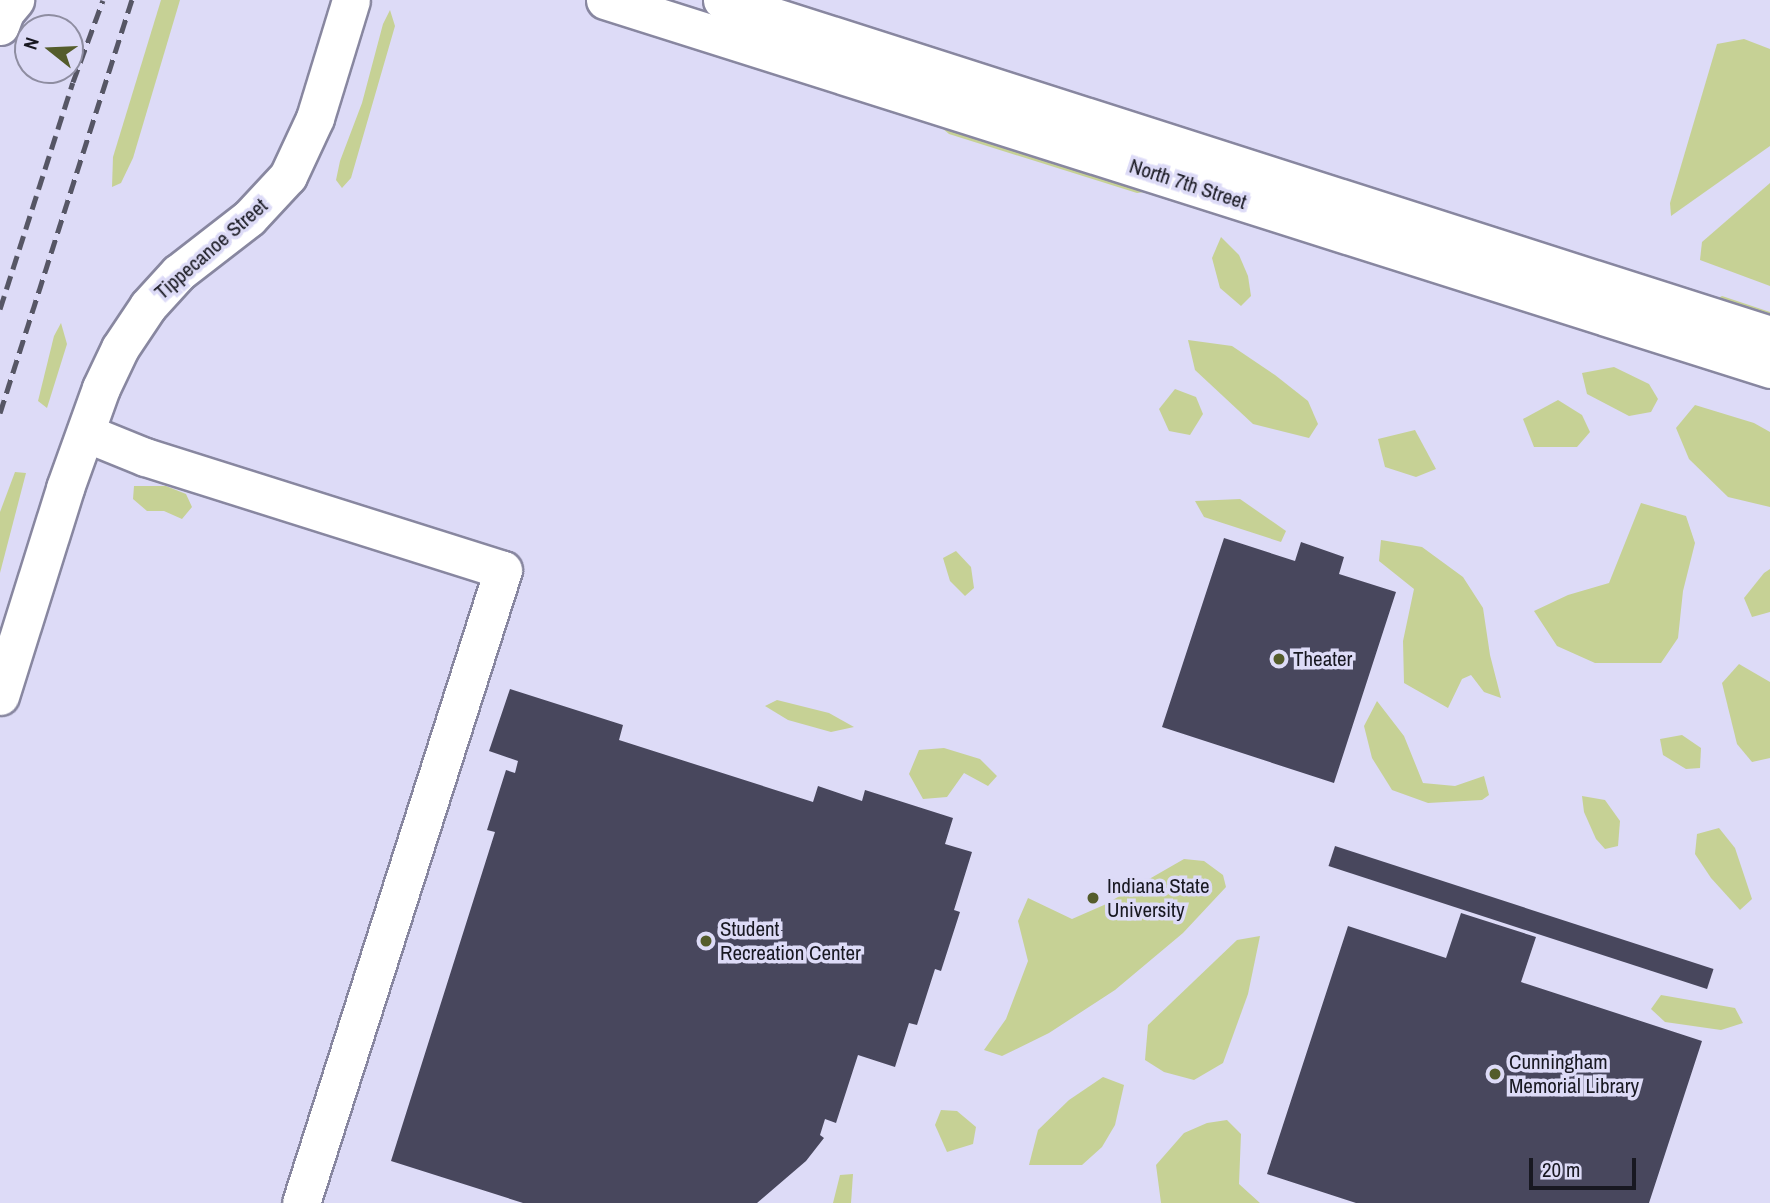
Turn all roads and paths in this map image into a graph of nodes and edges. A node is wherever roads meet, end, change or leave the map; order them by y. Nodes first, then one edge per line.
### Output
1 (15, 0) edge
2 (351, 0) edge
3 (605, 0) edge
4 (722, 0) edge
5 (0, 26) edge
6 (1770, 335) edge
7 (1770, 369) edge
8 (86, 433) junction
9 (0, 696) edge
10 (300, 1203) edge

1 - 5 street
2 - 8 street, Tippecanoe Street
3 - 7 street, North 7th Street
4 - 6 street, North 7th Street
8 - 9 street, Tippecanoe Street
8 - 10 street

